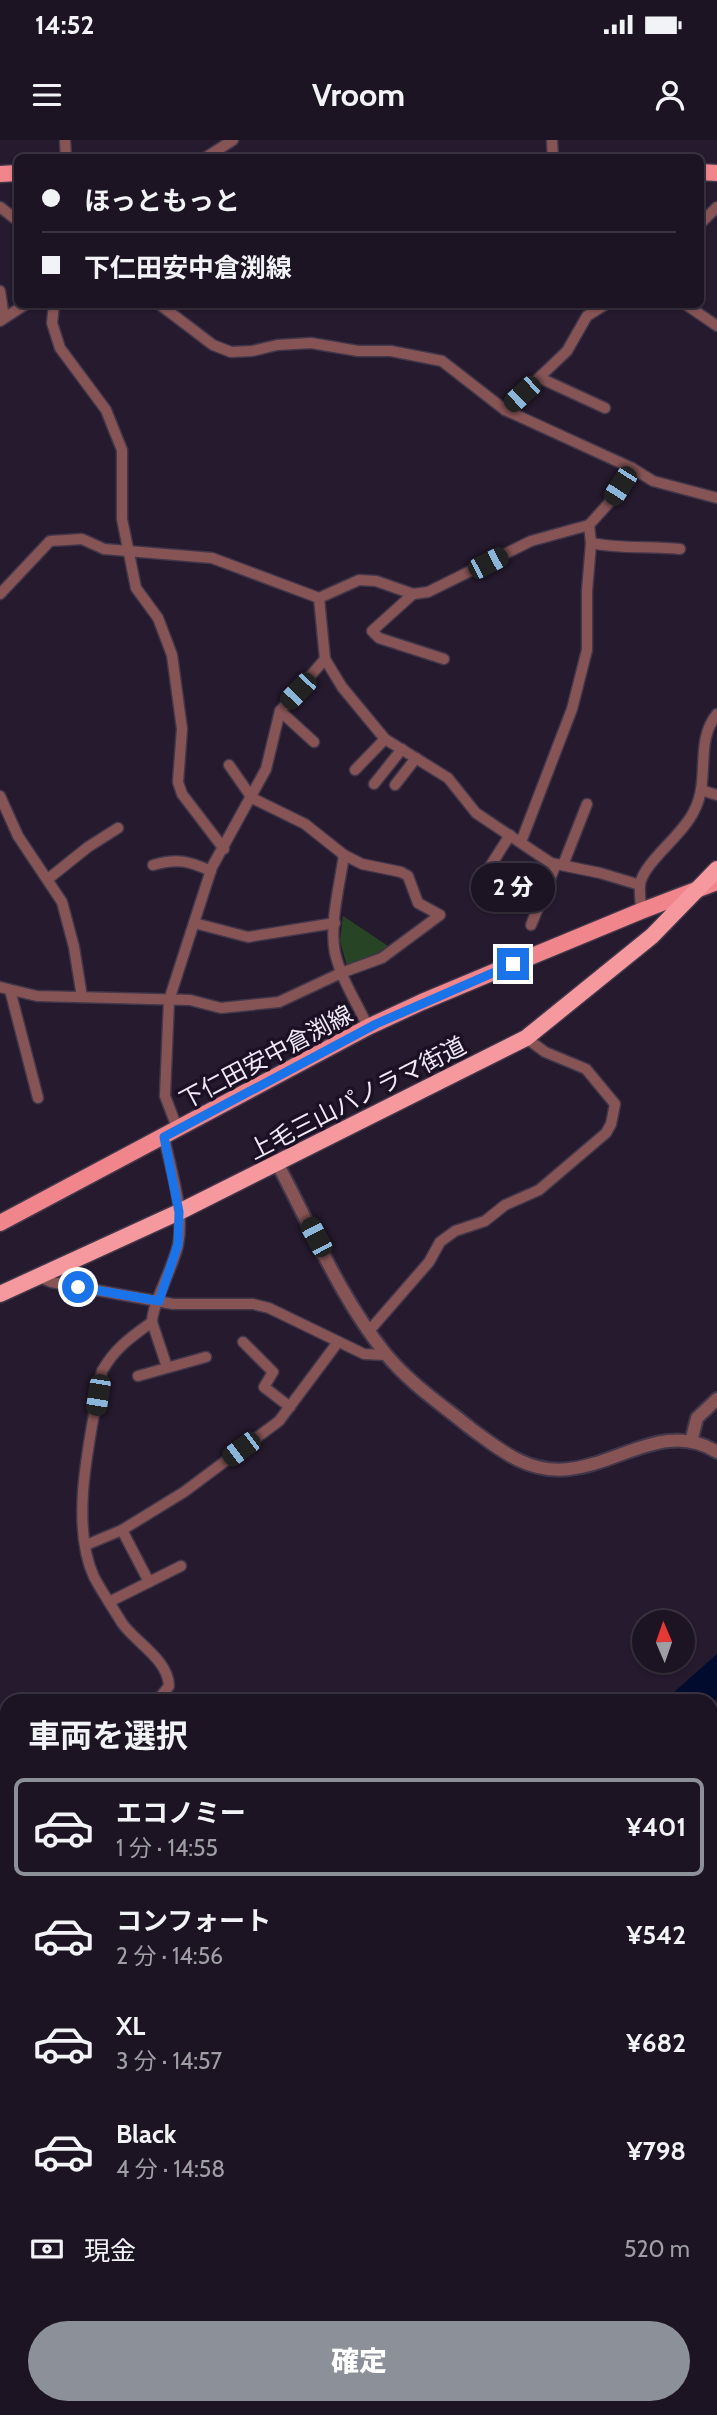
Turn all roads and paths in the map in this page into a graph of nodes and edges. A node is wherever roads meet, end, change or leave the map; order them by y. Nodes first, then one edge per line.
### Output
1 (233, 140) edge
2 (211, 154) edge
3 (0, 207) edge
4 (717, 207) edge
5 (14, 218) edge
6 (704, 220) edge
7 (0, 291) edge
8 (20, 308) edge
9 (54, 308) edge
10 (164, 308) edge
11 (594, 308) edge
12 (691, 308) edge
13 (2, 320) edge
14 (717, 326) edge
15 (540, 377) junction
16 (605, 408) dead end
17 (505, 410) junction
18 (632, 468) junction
19 (717, 498) edge
20 (589, 525) junction
21 (591, 543) junction
22 (680, 549) dead end
23 (129, 551) junction
24 (0, 594) edge
25 (413, 594) junction
26 (319, 598) junction
27 (325, 659) junction
28 (444, 659) dead end
29 (279, 711) junction
30 (717, 713) edge
31 (385, 739) junction
32 (314, 742) dead end
33 (402, 749) junction
34 (416, 758) junction
35 (229, 765) dead end
36 (355, 770) dead end
37 (374, 784) dead end
38 (395, 785) dead end
39 (701, 790) junction
40 (717, 795) edge
41 (0, 796) edge
42 (252, 798) junction
43 (587, 804) dead end
44 (118, 828) dead end
45 (510, 835) junction
46 (521, 842) junction
47 (224, 849) junction
48 (344, 855) junction
49 (153, 865) dead end
50 (559, 865) junction
51 (717, 869) edge
52 (211, 871) junction
53 (48, 879) junction
54 (482, 880) dead end
55 (717, 882) edge
56 (640, 885) junction
57 (700, 889) junction
58 (641, 911) junction
59 (194, 923) junction
60 (335, 923) junction
61 (531, 925) dead end
62 (341, 972) junction
63 (5, 989) edge
64 (82, 997) junction
65 (169, 1000) junction
66 (369, 1027) junction
67 (526, 1038) junction
68 (38, 1098) dead end
69 (171, 1134) junction
70 (277, 1163) junction
71 (179, 1212) junction
72 (0, 1223) edge
73 (37, 1276) junction
74 (0, 1294) edge
75 (159, 1301) junction
76 (152, 1322) junction
77 (369, 1331) junction
78 (243, 1342) dead end
79 (338, 1342) junction
80 (386, 1355) junction
81 (206, 1357) dead end
82 (167, 1367) junction
83 (138, 1376) dead end
84 (717, 1399) edge
85 (290, 1407) junction
86 (691, 1442) junction
87 (717, 1452) edge
88 (122, 1530) junction
89 (86, 1545) junction
90 (181, 1566) dead end
91 (149, 1582) junction
92 (109, 1602) junction
93 (163, 1694) edge

1 - 2 street
3 - 5 street
4 - 6 street
7 - 13 street
8 - 13 street
9 - 23 street
10 - 17 street
11 - 15 street
12 - 14 street
15 - 16 street
15 - 17 street
17 - 18 street
18 - 19 street
18 - 20 street
20 - 21 street
20 - 25 street
21 - 22 street
21 - 46 street
23 - 24 street
23 - 26 street
23 - 47 street
25 - 26 street
25 - 28 street
26 - 27 street
27 - 29 street
27 - 31 street
29 - 32 street
29 - 42 street
30 - 39 street
31 - 33 street
31 - 36 street
33 - 34 street
33 - 37 street
34 - 38 street
34 - 45 street
35 - 42 street
39 - 40 street
39 - 56 street
41 - 53 street
42 - 47 street
42 - 48 street
43 - 50 street
44 - 53 street
45 - 46 street
45 - 54 street
46 - 50 street
47 - 52 street
48 - 60 street
48 - 62 street
49 - 52 street
50 - 56 street
50 - 61 street
51 - 57 highway, 上毛三山パノラマ街道
52 - 59 street
53 - 64 street
55 - 57 main road, 下仁田安中倉渕線
56 - 58 street
57 - 58 main road, 下仁田安中倉渕線
57 - 67 highway, 上毛三山パノラマ街道
58 - 66 main road, 下仁田安中倉渕線
59 - 60 street
59 - 65 street
60 - 62 street
62 - 65 street
62 - 66 street
63 - 64 street
63 - 68 street
64 - 65 street
65 - 69 street
66 - 69 main road, 下仁田安中倉渕線
67 - 70 highway, 上毛三山パノラマ街道
67 - 77 street
69 - 71 street
69 - 72 main road, 下仁田安中倉渕線
70 - 71 highway, 上毛三山パノラマ街道
70 - 77 street
71 - 73 highway, 上毛三山パノラマ街道
71 - 75 street
73 - 74 highway, 上毛三山パノラマ街道
73 - 75 street
75 - 76 street
75 - 79 street
76 - 82 street
76 - 89 street
77 - 80 street
78 - 85 street
79 - 80 street
79 - 85 street
80 - 86 street
81 - 82 street
82 - 83 street
84 - 86 street
85 - 88 street
86 - 87 street
88 - 89 street
88 - 91 street
89 - 92 street
90 - 91 street
91 - 92 street
92 - 93 street

